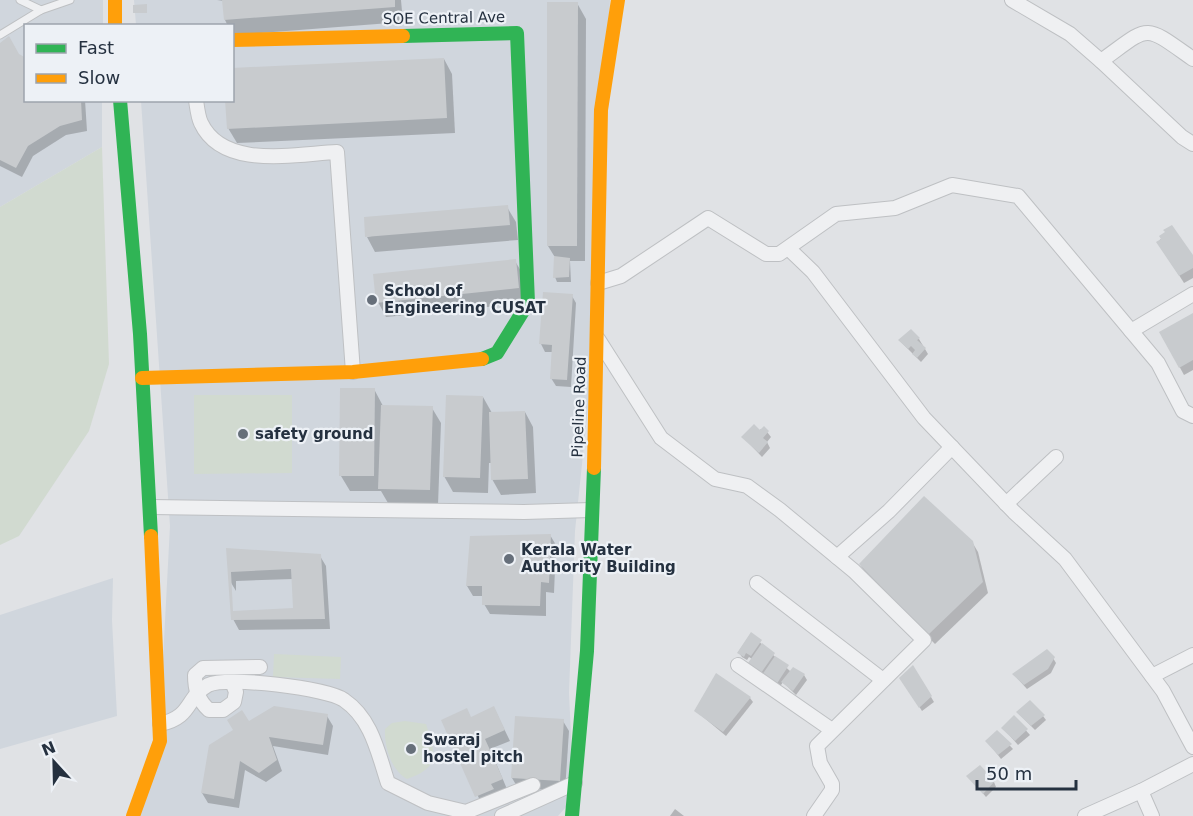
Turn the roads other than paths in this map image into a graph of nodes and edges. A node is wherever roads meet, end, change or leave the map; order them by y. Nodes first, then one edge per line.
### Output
1 (20, 0) edge
2 (70, 0) edge
3 (115, 0) edge
4 (618, 0) edge
5 (1012, 0) edge
6 (41, 10) junction
7 (115, 24) edge
8 (0, 34) edge
9 (234, 40) edge
10 (1193, 60) edge
11 (1101, 61) junction
12 (120, 102) edge
13 (196, 102) edge
14 (1193, 144) edge
15 (794, 245) junction
16 (598, 283) junction
17 (1193, 294) edge
18 (1131, 331) junction
19 (598, 339) junction
20 (352, 372) junction
21 (142, 378) junction
22 (1193, 416) edge
23 (952, 447) junction
24 (1056, 457) dead end
25 (1006, 504) junction
26 (151, 507) junction
27 (591, 510) junction
28 (837, 557) junction
29 (757, 583) dead end
30 (1193, 655) edge
31 (738, 665) dead end
32 (260, 667) dead end
33 (1152, 676) junction
34 (883, 680) junction
35 (232, 682) junction
36 (198, 694) junction
37 (160, 724) junction
38 (832, 730) junction
39 (1193, 747) edge
40 (1193, 764) edge
41 (574, 783) junction
42 (533, 784) dead end
43 (1141, 791) junction
44 (133, 816) edge
45 (502, 816) edge
46 (572, 816) edge
47 (814, 816) edge
48 (1085, 816) edge
49 (1152, 816) edge

1 - 6 lane
2 - 6 lane
3 - 7 street
4 - 16 street, Pipeline Road
5 - 11 street
6 - 8 lane
9 - 20 street, SOE Central Ave
10 - 11 street
11 - 14 street
12 - 21 street
13 - 20 street
15 - 16 street
15 - 18 street
15 - 23 street
16 - 19 street, Pipeline Road
17 - 18 street
18 - 22 street
19 - 27 street, Pipeline Road
19 - 28 street
20 - 21 street
21 - 26 street
23 - 25 street
23 - 28 street
24 - 25 street
25 - 33 street
26 - 27 street
26 - 37 street
27 - 41 street, Pipeline Road
28 - 34 street
29 - 34 street
30 - 33 street
31 - 38 street
32 - 36 street
33 - 39 street
34 - 38 street
35 - 36 street
35 - 36 street
35 - 42 street
36 - 37 street
37 - 44 street
38 - 47 street
40 - 43 street
41 - 45 street
41 - 46 street, Pipeline Road
43 - 48 street
43 - 49 street

